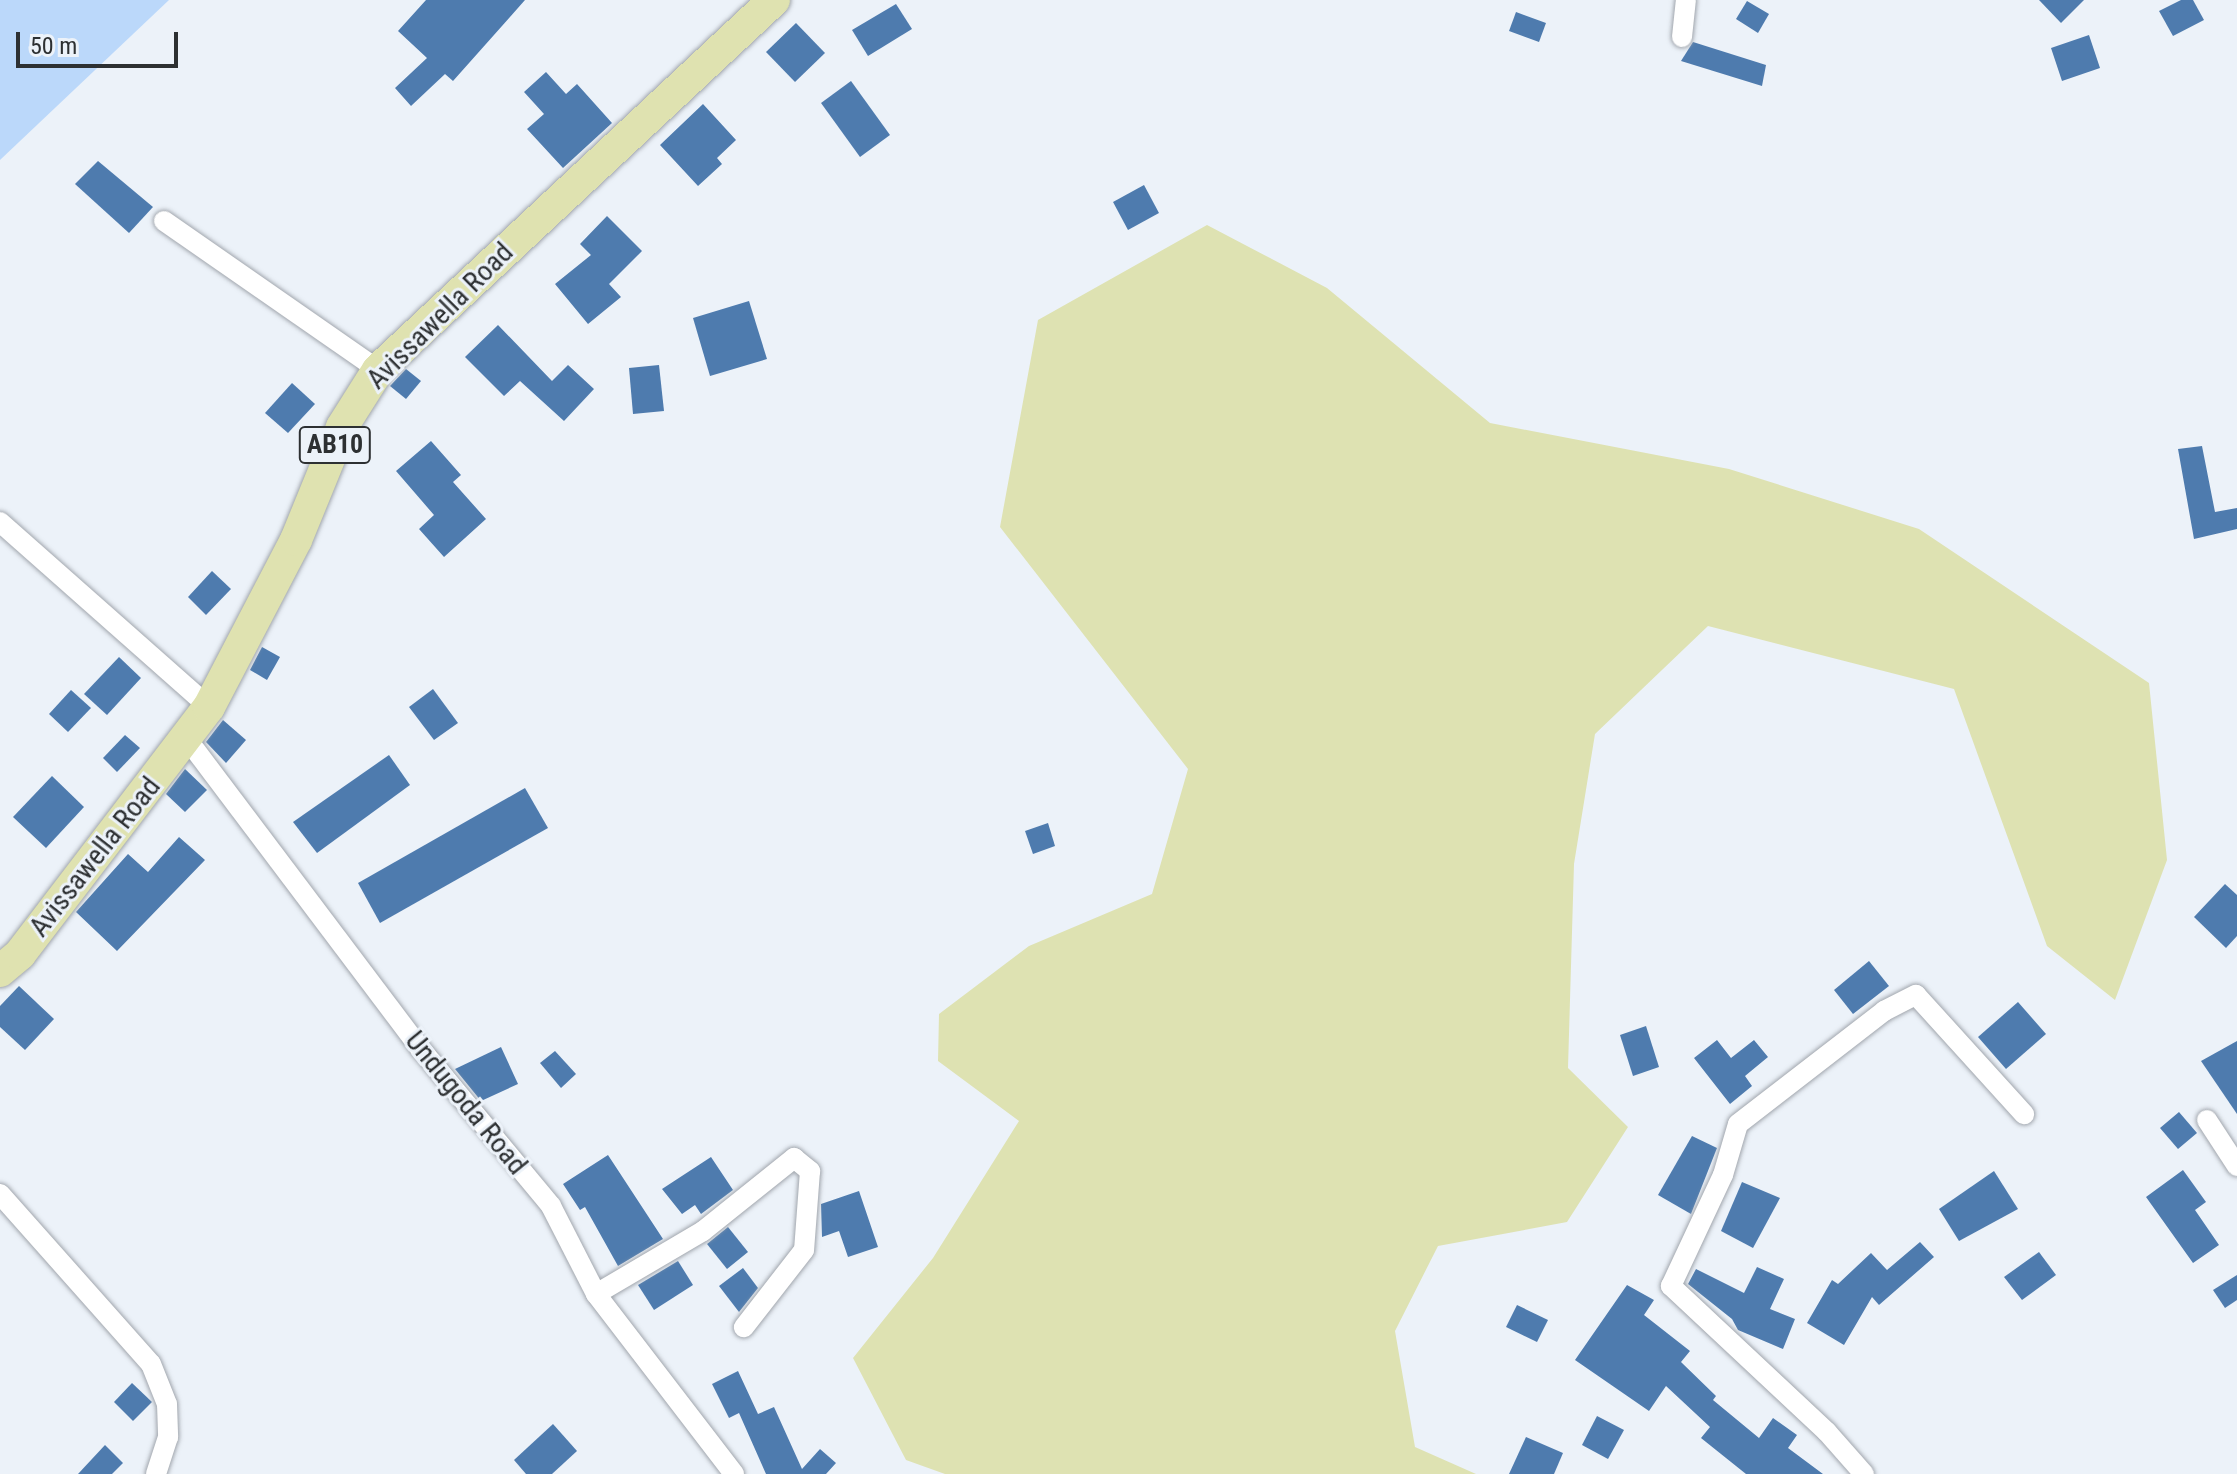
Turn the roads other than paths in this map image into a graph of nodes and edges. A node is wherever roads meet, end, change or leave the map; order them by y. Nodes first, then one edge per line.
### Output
1 (774, 0) edge
2 (1686, 0) edge
3 (1682, 37) dead end
4 (164, 221) dead end
5 (378, 370) junction
6 (0, 522) edge
7 (209, 707) junction
8 (187, 739) junction
9 (0, 971) edge
10 (2024, 1114) dead end
11 (2207, 1120) dead end
12 (2237, 1166) edge
13 (0, 1194) edge
14 (596, 1294) junction
15 (744, 1327) dead end
16 (156, 1474) edge
17 (734, 1474) edge
18 (1864, 1474) edge

1 - 5 main road, Avissawella Road / AB10
2 - 3 street
4 - 5 street
5 - 7 main road, Avissawella Road / AB10
6 - 7 street
7 - 8 main road, Avissawella Road / AB10
8 - 9 main road, Avissawella Road / AB10
8 - 14 street, Undugoda Road
10 - 18 street
11 - 12 street
13 - 16 street
14 - 15 street
14 - 17 street, Undugoda Road

